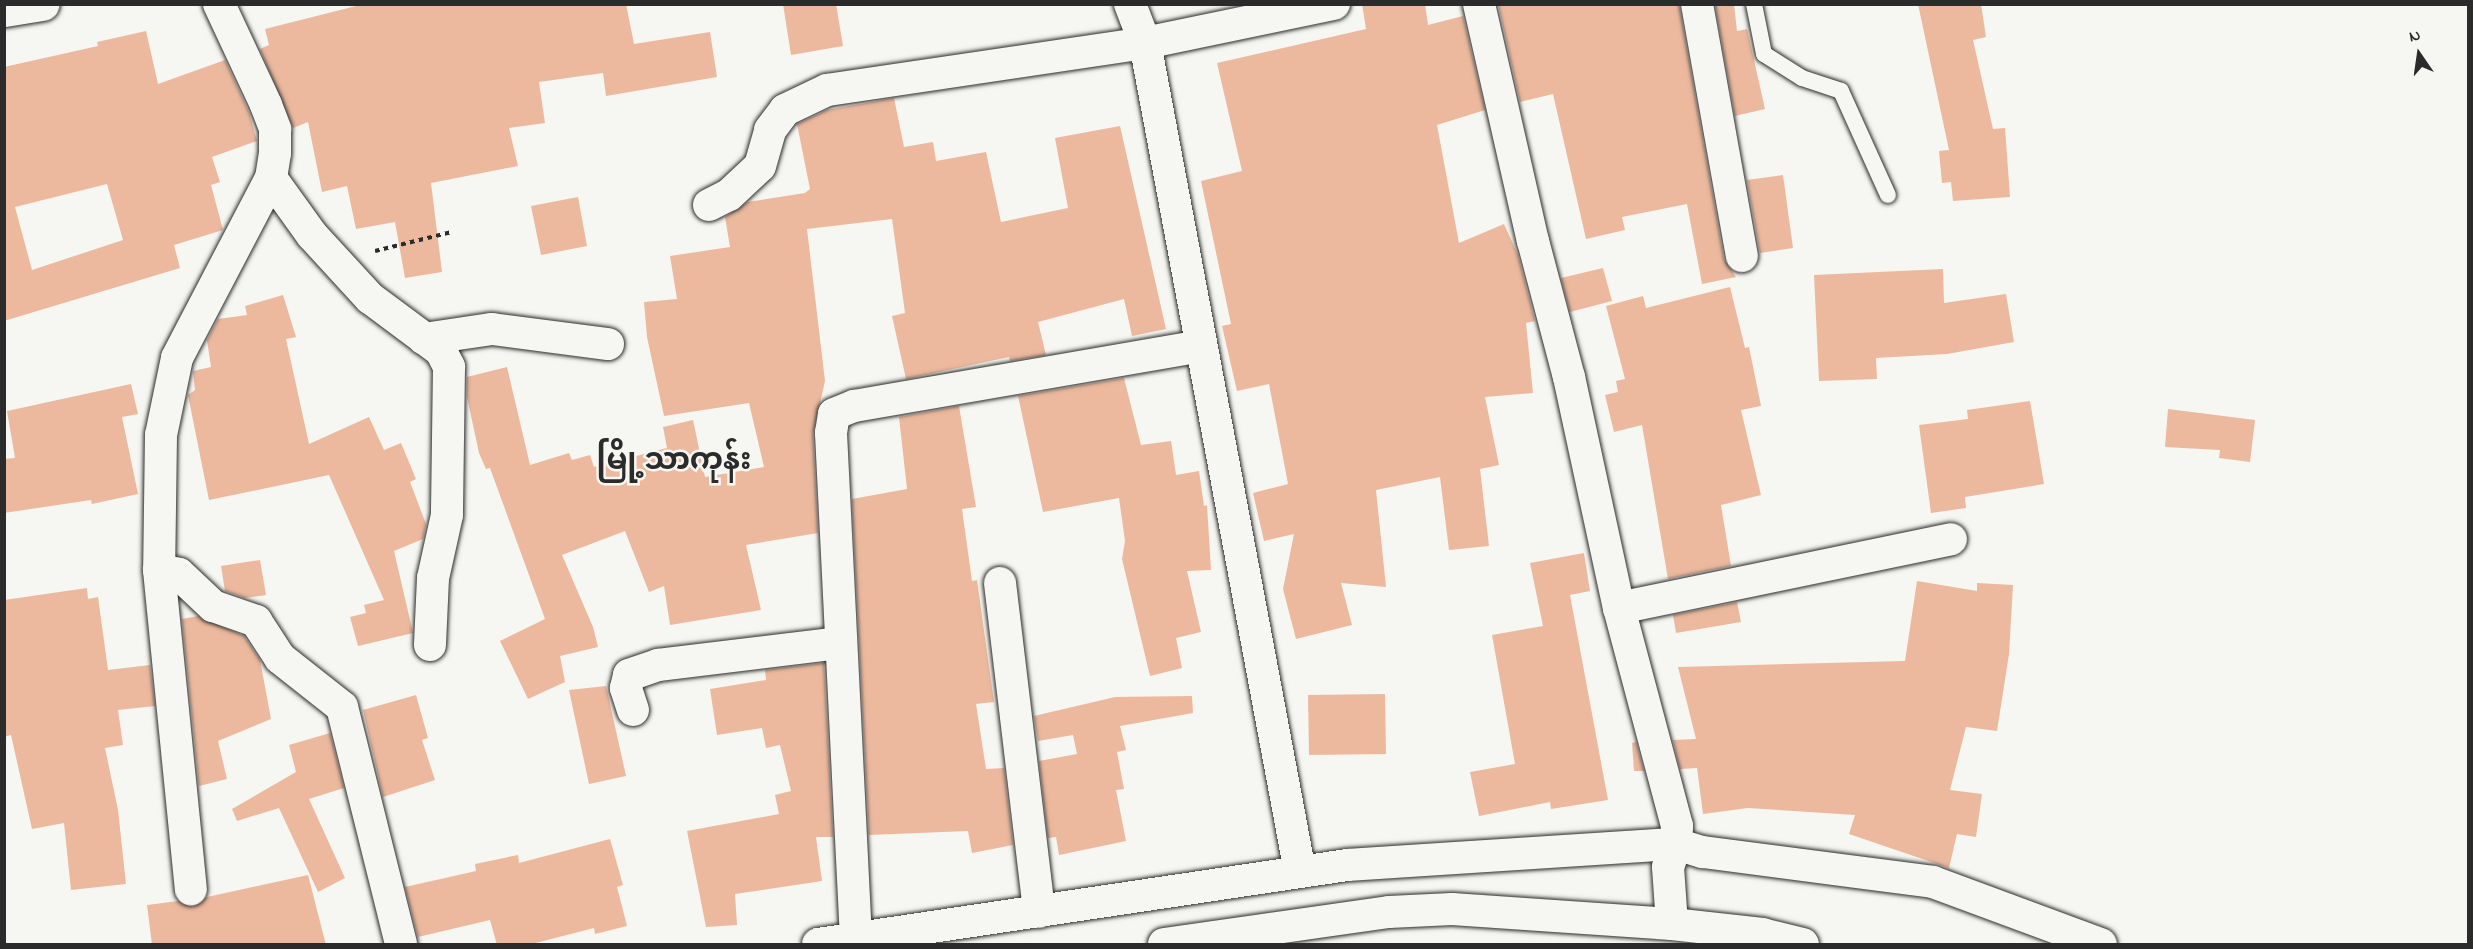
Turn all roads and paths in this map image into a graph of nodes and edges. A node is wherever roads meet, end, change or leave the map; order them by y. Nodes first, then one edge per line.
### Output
1 (43, 4) edge
2 (219, 4) edge
3 (1130, 4) edge
4 (1334, 4) edge
5 (1479, 4) edge
6 (1697, 4) edge
7 (1754, 4) edge
8 (4, 10) edge
9 (1145, 43) junction
10 (271, 178) junction
11 (1887, 195) dead end
12 (709, 205) dead end
13 (452, 232) dead end
14 (1742, 256) dead end
15 (336, 260) junction
16 (424, 339) junction
17 (608, 344) dead end
18 (1202, 346) junction
19 (1951, 539) dead end
20 (159, 570) junction
21 (1000, 583) dead end
22 (1619, 608) junction
23 (841, 643) junction
24 (430, 645) dead end
25 (633, 710) dead end
26 (1672, 856) junction
27 (1300, 872) junction
28 (191, 889) dead end
29 (1039, 912) junction
30 (1672, 915) junction
31 (856, 939) junction
32 (401, 945) edge
33 (818, 945) edge
34 (1164, 945) edge
35 (1803, 945) edge
36 (2101, 945) edge

1 - 8 street
2 - 10 street
3 - 9 street
4 - 9 street
5 - 22 street
6 - 14 street
7 - 11 lane
9 - 12 street
9 - 18 street
10 - 15 street
10 - 20 street
13 - 15 path
15 - 16 street
16 - 17 street
16 - 24 street
18 - 23 street
18 - 27 street
19 - 22 street
20 - 28 street
20 - 32 street
21 - 29 street
22 - 26 street
23 - 25 street
23 - 31 street
26 - 27 street
26 - 30 street
26 - 36 street
27 - 29 street
29 - 31 street
30 - 34 street
30 - 35 street
31 - 33 street

